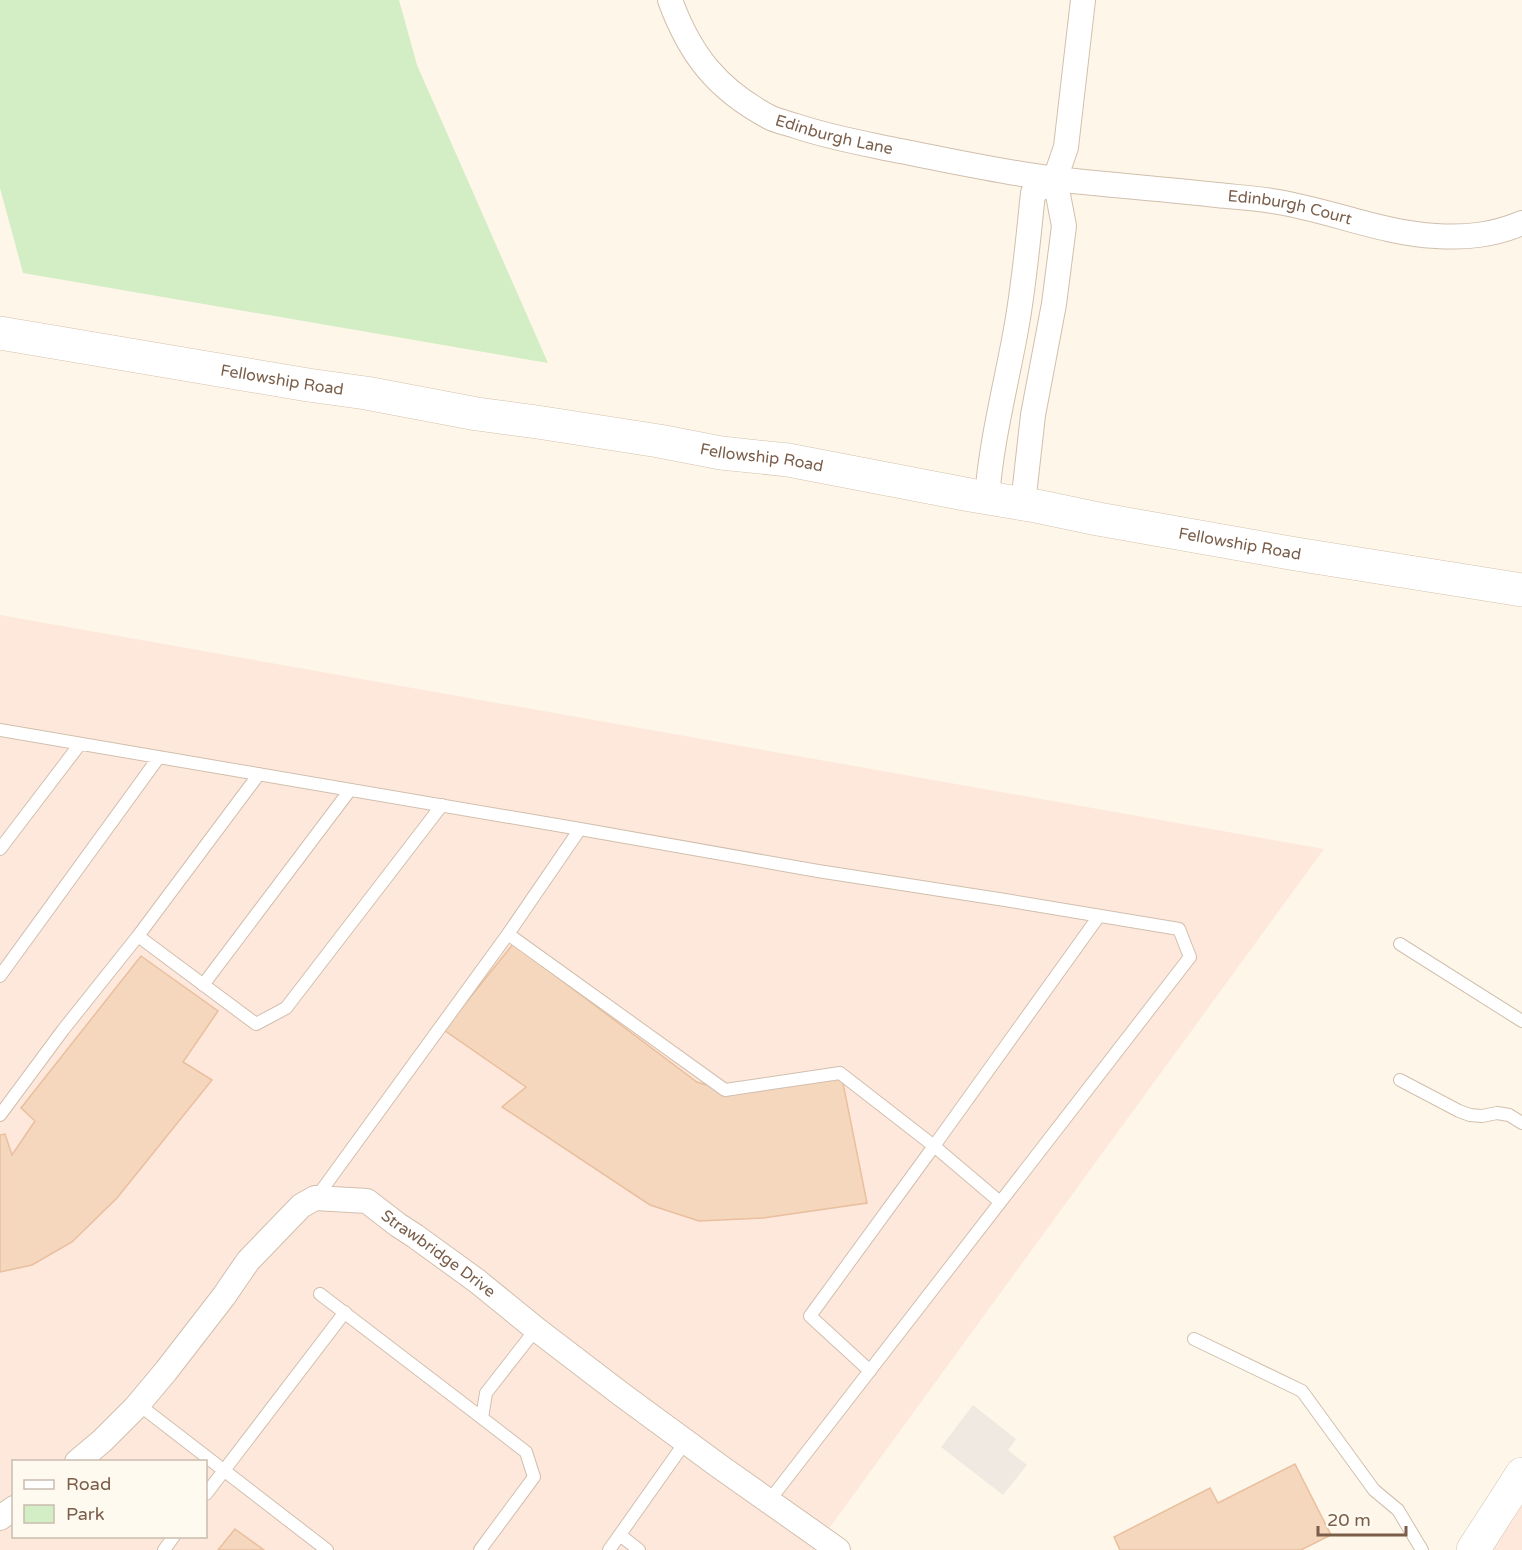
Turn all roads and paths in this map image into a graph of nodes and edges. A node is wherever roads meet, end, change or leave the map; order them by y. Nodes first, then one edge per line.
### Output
1 (670, 0) edge
2 (1083, 0) edge
3 (1055, 178) junction
4 (1522, 223) edge
5 (0, 333) edge
6 (987, 498) junction
7 (1023, 504) junction
8 (1522, 590) edge
9 (0, 730) edge
10 (80, 744) junction
11 (159, 757) junction
12 (259, 774) junction
13 (350, 790) junction
14 (442, 805) junction
15 (580, 829) junction
16 (0, 849) edge
17 (1099, 916) junction
18 (508, 934) junction
19 (138, 936) junction
20 (1400, 944) dead end
21 (0, 975) edge
22 (203, 985) junction
23 (1522, 1021) edge
24 (1400, 1080) dead end
25 (0, 1115) edge
26 (1522, 1123) edge
27 (934, 1146) junction
28 (315, 1198) junction
29 (1000, 1202) junction
30 (320, 1294) dead end
31 (345, 1312) junction
32 (536, 1329) junction
33 (1194, 1339) dead end
34 (870, 1371) junction
35 (138, 1404) junction
36 (482, 1418) junction
37 (686, 1441) junction
38 (78, 1460) edge
39 (223, 1470) junction
40 (1522, 1474) edge
41 (207, 1493) edge
42 (769, 1501) junction
43 (620, 1535) junction
44 (327, 1550) edge
45 (480, 1550) edge
46 (609, 1550) edge
47 (639, 1550) edge
48 (838, 1550) edge
49 (1422, 1550) edge
50 (1473, 1550) edge

1 - 3 street, Edinburgh Lane
2 - 3 street
3 - 4 street, Edinburgh Court
3 - 6 street
3 - 7 street
5 - 6 street, Fellowship Road
6 - 7 street, Fellowship Road
7 - 8 street, Fellowship Road
9 - 10 lane
10 - 11 lane
10 - 16 lane
11 - 12 lane
11 - 21 lane
12 - 13 lane
12 - 19 lane
13 - 14 lane
13 - 22 lane
14 - 15 lane
14 - 22 lane
15 - 17 lane
15 - 18 lane
17 - 27 lane
17 - 29 lane
18 - 27 lane
18 - 28 lane
19 - 22 lane
19 - 25 lane
20 - 23 lane
24 - 26 lane
27 - 29 lane
27 - 34 lane
28 - 32 street, Strawbridge Drive
28 - 35 street
29 - 34 lane
30 - 31 lane
31 - 36 lane
31 - 39 lane
32 - 36 lane
32 - 37 street, Strawbridge Drive
33 - 49 lane
34 - 42 lane
35 - 38 street
35 - 39 lane
36 - 45 lane
37 - 42 street, Strawbridge Drive
37 - 43 lane
39 - 41 lane
39 - 44 lane
40 - 50 street
42 - 48 street, Strawbridge Drive
43 - 46 lane
43 - 47 lane

